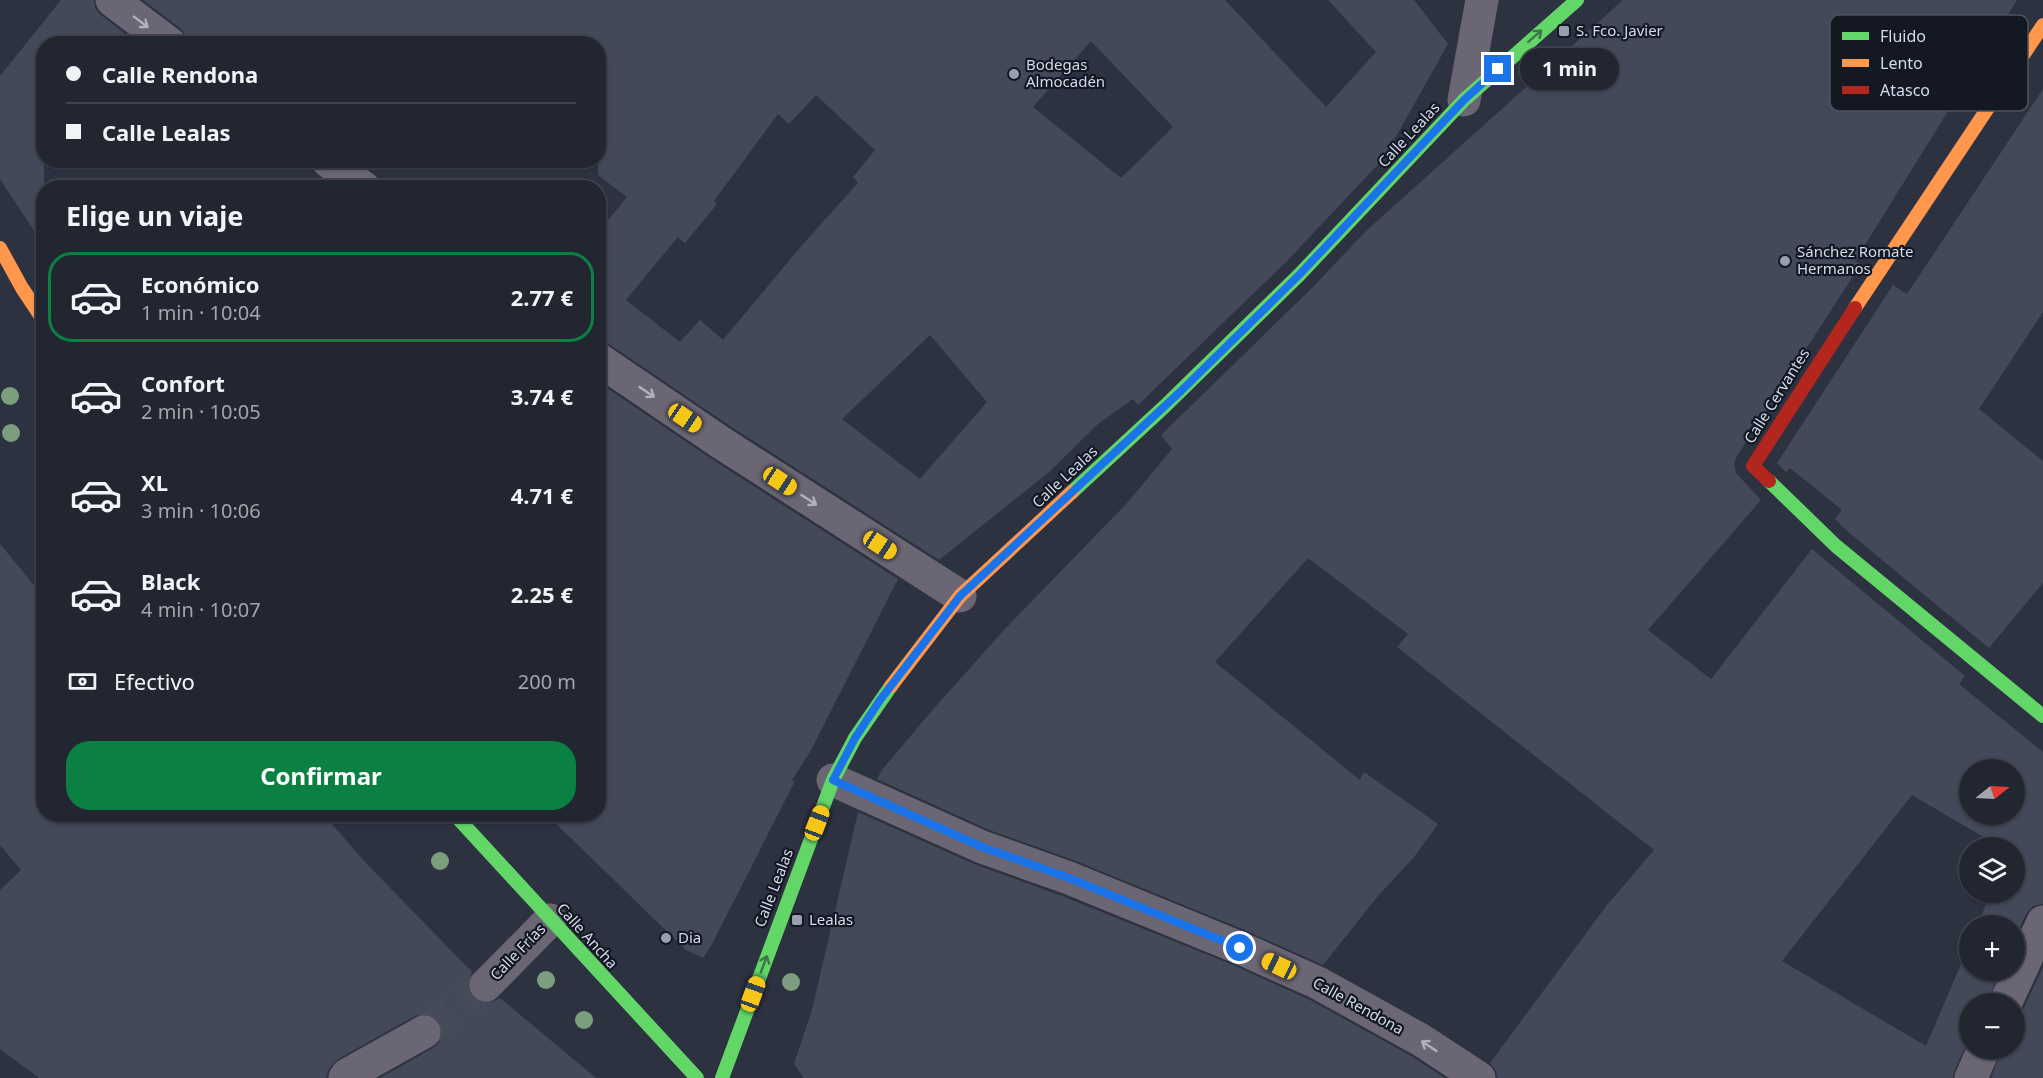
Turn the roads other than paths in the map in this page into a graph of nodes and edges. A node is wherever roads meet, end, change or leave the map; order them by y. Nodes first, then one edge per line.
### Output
1 (112, 0) edge
2 (1482, 0) edge
3 (1577, 0) edge
4 (2043, 25) edge
5 (159, 36) edge
6 (2028, 48) edge
7 (1464, 100) junction
8 (1986, 111) edge
9 (338, 168) edge
10 (353, 180) edge
11 (0, 248) edge
12 (36, 309) edge
13 (606, 364) edge
14 (960, 596) junction
15 (2043, 716) edge
16 (833, 780) junction
17 (461, 822) edge
18 (550, 920) junction
19 (2043, 922) edge
20 (486, 985) tunnel mouth
21 (2010, 993) edge
22 (424, 1032) tunnel mouth
23 (1979, 1059) edge
24 (345, 1078) edge
25 (697, 1078) edge
26 (722, 1078) edge
27 (1479, 1078) edge
28 (1971, 1078) edge

1 -> 5 street
2 - 7 street
7 -> 3 street, Calle Lealas
4 - 6 street, Calle Cervantes
7 - 14 street, Calle Lealas
8 - 15 street, Calle Cervantes
9 - 10 street
11 - 12 street
13 -> 14 street
14 - 16 street, Calle Lealas
26 -> 16 street, Calle Lealas
27 -> 16 street, Calle Rendona
17 - 18 street, Calle Ancha
18 - 20 street, Calle Frías
18 - 25 street, Calle Ancha
19 - 21 street
22 - 24 street
23 - 28 street

